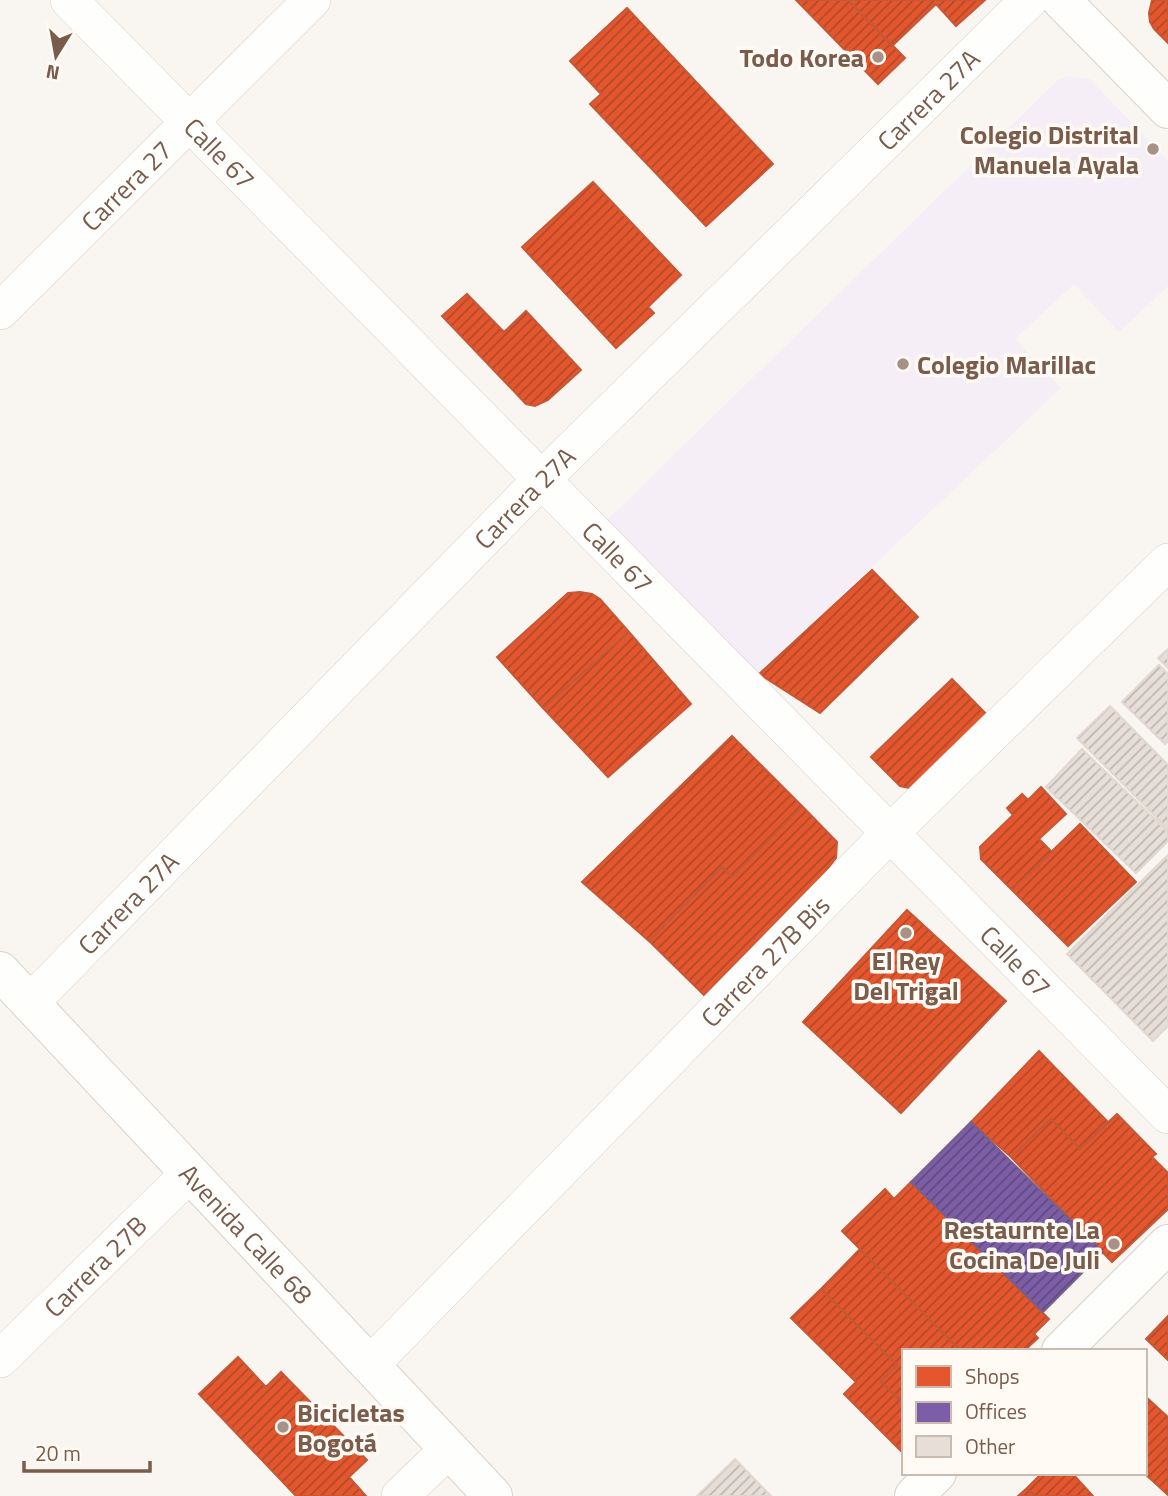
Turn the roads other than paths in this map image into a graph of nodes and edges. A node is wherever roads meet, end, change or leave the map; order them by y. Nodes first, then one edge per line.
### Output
1 (69, 0) edge
2 (312, 0) edge
3 (1029, 0) edge
4 (1061, 0) edge
5 (1168, 108) edge
6 (189, 122) junction
7 (0, 311) edge
8 (542, 479) junction
9 (1168, 562) edge
10 (890, 833) junction
11 (0, 971) edge
12 (30, 1003) junction
13 (1168, 1115) edge
14 (190, 1173) junction
15 (1168, 1244) edge
16 (1063, 1349) edge
17 (0, 1359) edge
18 (370, 1366) junction
19 (449, 1449) junction
20 (935, 1475) edge
21 (400, 1496) edge
22 (493, 1496) edge
23 (914, 1496) edge

1 - 6 street, Calle 67
2 - 6 street, Carrera 27
3 - 8 street, Carrera 27A
4 - 5 main road
6 - 7 street, Carrera 27
6 - 8 street, Calle 67
8 - 10 street, Calle 67
8 - 12 street, Carrera 27A
9 - 10 street, Carrera 27B Bis
10 - 13 street, Calle 67
10 - 18 street, Carrera 27B Bis
11 - 12 main road, Avenida Calle 68
12 - 14 main road, Avenida Calle 68
14 - 17 street, Carrera 27B
14 - 18 main road, Avenida Calle 68
15 - 16 main road
18 - 19 main road, Avenida Calle 68
19 - 21 street
19 - 22 main road, Avenida Calle 68
20 - 23 main road

